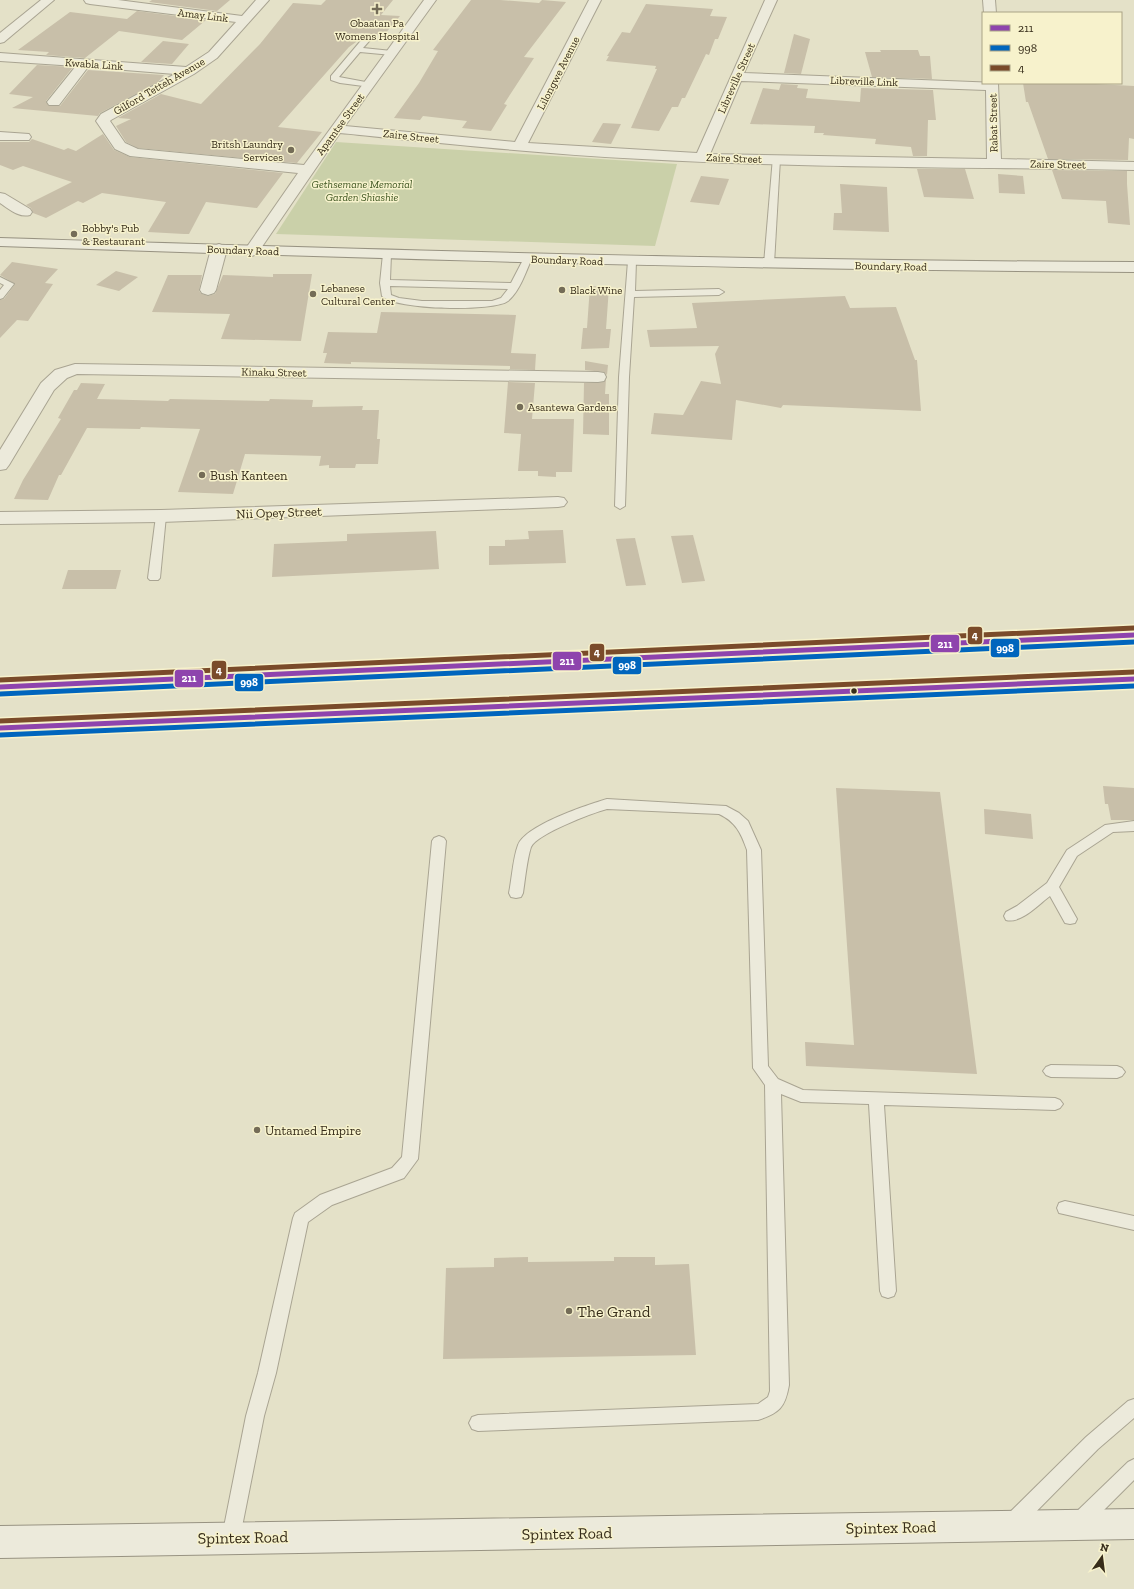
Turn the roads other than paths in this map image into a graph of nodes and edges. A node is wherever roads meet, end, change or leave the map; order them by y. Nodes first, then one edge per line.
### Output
1 (48, 0) edge
2 (90, 0) edge
3 (263, 0) edge
4 (430, 0) edge
5 (595, 0) edge
6 (771, 0) edge
7 (989, 0) edge
8 (990, 12) edge
9 (245, 20) junction
10 (0, 39) edge
11 (367, 39) dead end
12 (357, 50) junction
13 (392, 53) junction
14 (0, 57) edge
15 (85, 63) junction
16 (189, 71) junction
17 (736, 77) junction
18 (982, 84) edge
19 (992, 84) edge
20 (368, 85) junction
21 (54, 102) dead end
22 (336, 129) junction
23 (0, 136) edge
24 (24, 137) dead end
25 (520, 146) junction
26 (702, 157) junction
27 (776, 160) junction
28 (994, 163) junction
29 (1134, 166) edge
30 (308, 170) junction
31 (0, 197) edge
32 (26, 212) dead end
33 (0, 242) edge
34 (219, 250) junction
35 (252, 251) junction
36 (388, 254) junction
37 (528, 258) junction
38 (632, 261) junction
39 (769, 264) junction
40 (1134, 267) edge
41 (0, 280) edge
42 (385, 283) junction
43 (514, 286) junction
44 (208, 290) dead end
45 (719, 292) dead end
46 (630, 294) junction
47 (0, 296) edge
48 (598, 377) dead end
49 (0, 465) edge
50 (558, 502) dead end
51 (620, 506) dead end
52 (161, 516) junction
53 (0, 518) edge
54 (154, 578) dead end
55 (1134, 635) edge
56 (1134, 679) edge
57 (0, 687) edge
58 (0, 728) edge
59 (1134, 826) edge
60 (439, 841) dead end
61 (1052, 887) junction
62 (516, 893) dead end
63 (1011, 916) dead end
64 (1070, 919) dead end
65 (1052, 1071) dead end
66 (1116, 1072) dead end
67 (773, 1083) junction
68 (876, 1098) junction
69 (1055, 1104) dead end
70 (1065, 1208) dead end
71 (1134, 1223) edge
72 (888, 1291) dead end
73 (1134, 1407) edge
74 (478, 1423) dead end
75 (1134, 1468) edge
76 (1134, 1524) edge
77 (1076, 1525) junction
78 (1009, 1526) junction
79 (231, 1537) junction
80 (0, 1542) edge

1 - 10 street
2 - 9 street, Amay Link
3 - 9 street, Gilford Tetteh Avenue
4 - 13 street, Apamtse Street
5 - 25 street, Lilongwe Avenue
6 - 17 street, Libreville Street
7 - 8 street
9 - 16 street, Gilford Tetteh Avenue
11 - 12 lane
12 - 13 lane
12 - 20 lane
13 - 20 street, Apamtse Street
14 - 15 street, Kwabla Link
15 - 16 street, Kwabla Link
15 - 21 street
16 - 30 street, Gilford Tetteh Avenue
17 - 18 street, Libreville Link
17 - 26 street, Libreville Street
19 - 28 street, Rabat Street
20 - 22 street, Apamtse Street
22 - 25 street, Zaire Street
22 - 30 street, Apamtse Street
23 - 24 street
25 - 26 street, Zaire Street
26 - 27 street, Zaire Street
27 - 28 street, Zaire Street
27 - 39 lane
28 - 29 street, Zaire Street
30 - 35 street, Apamtse Street
31 - 32 street
33 - 34 street, Boundary Road
34 - 35 street, Boundary Road
34 - 44 street
35 - 36 street, Boundary Road
36 - 37 street, Boundary Road
36 - 42 lane
37 - 38 street, Boundary Road
37 - 43 lane
38 - 39 street, Boundary Road
38 - 46 lane
39 - 40 street, Boundary Road
41 - 47 lane
42 - 43 lane
42 - 43 lane
45 - 46 lane
46 - 51 lane
48 - 49 street, Kinaku Street
50 - 52 street, Nii Opey Street
52 - 53 street, Nii Opey Street
52 - 54 lane
55 - 57 highway
56 - 58 highway
59 - 61 lane
60 - 79 lane
61 - 63 lane
61 - 64 lane
62 - 67 lane
65 - 66 lane
67 - 68 lane
67 - 74 lane
68 - 69 lane
68 - 72 lane
70 - 71 lane
73 - 78 lane
75 - 77 lane
76 - 77 street, Spintex Road
77 - 78 street, Spintex Road
78 - 79 street, Spintex Road
79 - 80 street, Spintex Road

